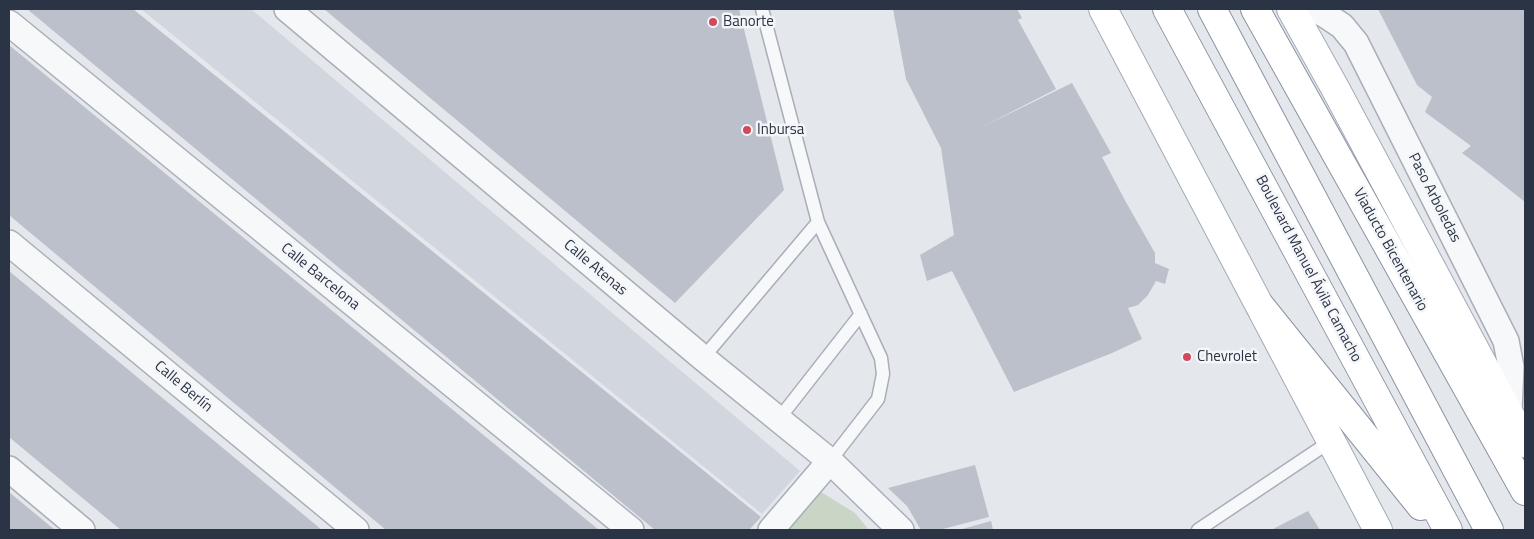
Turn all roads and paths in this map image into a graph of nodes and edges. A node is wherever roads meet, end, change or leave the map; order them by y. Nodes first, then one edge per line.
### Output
1 (287, 9) edge
2 (762, 9) edge
3 (1103, 9) edge
4 (1167, 9) edge
5 (1212, 9) edge
6 (1255, 9) edge
7 (1291, 9) edge
8 (1311, 9) edge
9 (9, 24) edge
10 (818, 222) junction
11 (9, 243) edge
12 (1261, 307) junction
13 (861, 314) junction
14 (703, 358) junction
15 (1509, 412) junction
16 (778, 420) junction
17 (1331, 441) junction
18 (1525, 443) edge
19 (830, 461) junction
20 (9, 469) edge
21 (1525, 491) edge
22 (82, 530) edge
23 (356, 530) edge
24 (631, 530) edge
25 (771, 530) edge
26 (901, 530) edge
27 (1198, 530) edge
28 (1378, 530) edge
29 (1440, 530) edge
30 (1448, 530) edge
31 (1489, 530) edge

1 - 14 street, Calle Atenas
2 - 10 lane
3 - 12 main road
4 - 30 main road, Boulevard Manuel Ávila Camacho
5 - 31 main road
6 - 21 main road, Viaducto Bicentenario
7 - 15 main road
8 - 15 street, Paso Arboledas
9 - 24 street, Calle Barcelona
10 - 13 lane
10 - 14 lane
11 - 23 street, Calle Berlín
12 - 17 main road
12 - 29 main road
13 - 16 lane
13 - 19 lane
14 - 16 street, Calle Atenas
15 - 18 main road
16 - 19 street, Calle Atenas
17 - 27 lane
17 - 28 main road
19 - 25 street
19 - 26 street, Calle Atenas
20 - 22 street

